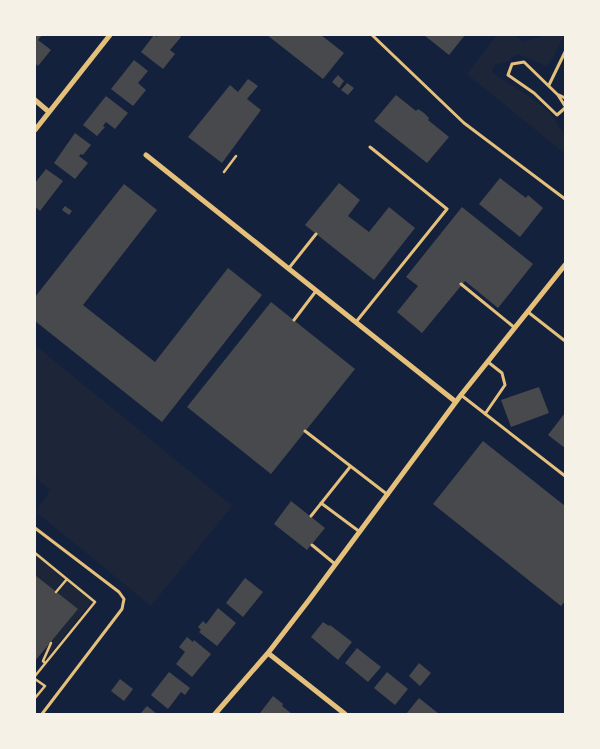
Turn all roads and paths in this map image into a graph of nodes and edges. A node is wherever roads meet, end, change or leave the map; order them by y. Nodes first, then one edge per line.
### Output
1 (110, 35) edge
2 (372, 35) edge
3 (565, 52) edge
4 (549, 85) junction
5 (558, 94) junction
6 (565, 98) edge
7 (35, 100) edge
8 (565, 107) edge
9 (50, 112) junction
10 (35, 130) edge
11 (370, 147) dead end
12 (230, 153) dead end
13 (146, 155) dead end
14 (224, 172) dead end
15 (565, 199) edge
16 (316, 234) dead end
17 (565, 265) edge
18 (288, 269) junction
19 (461, 284) dead end
20 (316, 291) junction
21 (528, 312) junction
22 (294, 320) dead end
23 (355, 322) junction
24 (515, 328) junction
25 (565, 341) edge
26 (488, 362) junction
27 (461, 395) junction
28 (456, 402) junction
29 (486, 414) junction
30 (305, 432) dead end
31 (350, 466) junction
32 (565, 476) edge
33 (388, 496) junction
34 (322, 503) junction
35 (311, 516) dead end
36 (35, 528) edge
37 (360, 532) junction
38 (312, 545) dead end
39 (35, 553) edge
40 (335, 564) junction
41 (67, 579) junction
42 (56, 592) dead end
43 (51, 643) dead end
44 (268, 652) junction
45 (46, 663) junction
46 (35, 678) edge
47 (35, 697) edge
48 (42, 714) edge
49 (215, 714) edge
50 (345, 714) edge

1 - 9 street
2 - 15 lane
3 - 4 lane
4 - 5 lane
4 - 8 lane
5 - 6 lane
5 - 8 lane
7 - 9 street
9 - 10 street
11 - 23 lane
12 - 14 path
13 - 18 street
16 - 18 lane
17 - 21 street
18 - 20 street
19 - 24 lane
20 - 22 lane
20 - 23 street
21 - 24 street
21 - 25 lane
23 - 28 street
24 - 26 street
26 - 27 street
26 - 29 lane
27 - 28 street
27 - 29 lane
28 - 33 street
29 - 32 lane
30 - 31 lane
31 - 33 lane
31 - 34 lane
33 - 37 street
34 - 35 lane
34 - 37 lane
36 - 48 lane
37 - 40 street
38 - 40 lane
39 - 41 path
40 - 44 street
41 - 42 path
41 - 45 path
43 - 45 path
44 - 49 street
44 - 50 street
45 - 46 path
46 - 47 path

